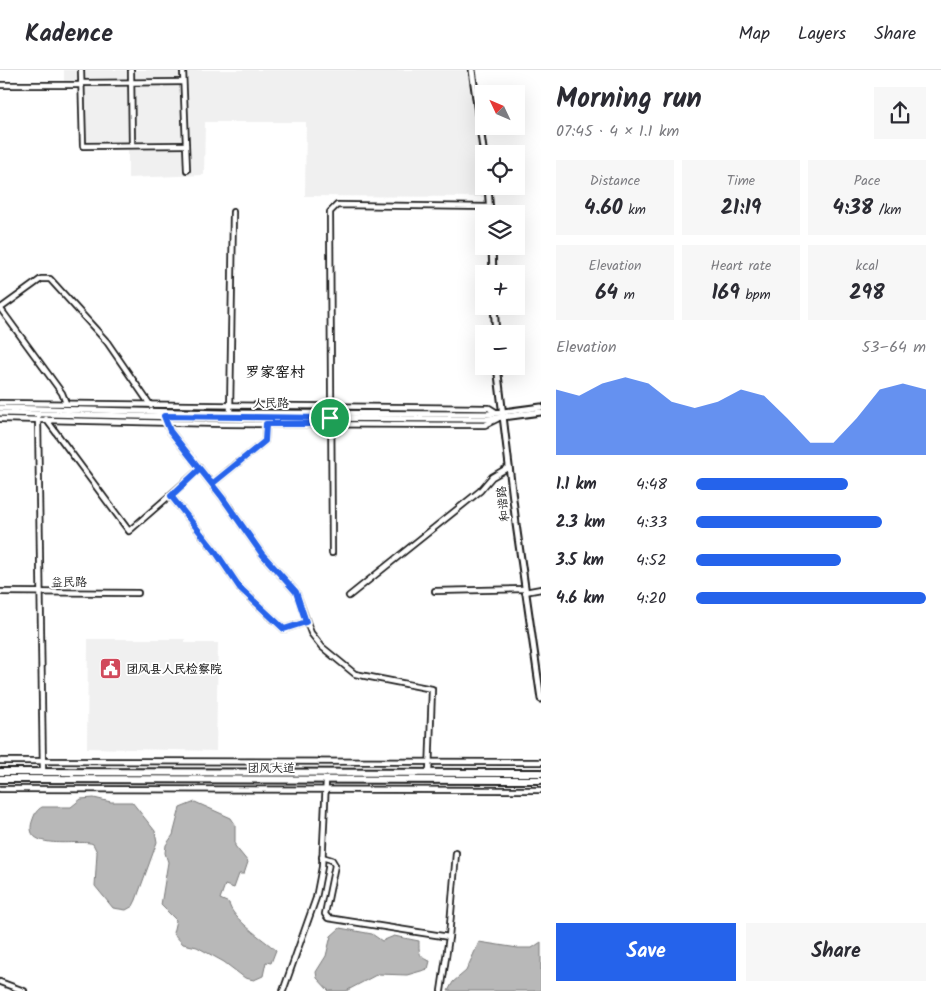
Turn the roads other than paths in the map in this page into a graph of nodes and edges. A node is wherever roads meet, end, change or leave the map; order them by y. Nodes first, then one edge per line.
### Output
1 (81, 70) edge
2 (131, 70) edge
3 (183, 70) edge
4 (472, 70) edge
5 (131, 82) junction
6 (183, 82) junction
7 (81, 84) junction
8 (0, 85) edge
9 (186, 144) junction
10 (132, 145) junction
11 (482, 145) edge
12 (187, 170) dead end
13 (475, 207) edge
14 (233, 212) dead end
15 (1, 308) edge
16 (498, 375) edge
17 (0, 403) edge
18 (66, 403) junction
19 (150, 404) junction
20 (230, 405) junction
21 (330, 406) junction
22 (541, 407) edge
23 (0, 408) edge
24 (154, 411) junction
25 (230, 412) junction
26 (541, 412) edge
27 (0, 413) edge
28 (39, 415) junction
29 (164, 416) junction
30 (501, 416) junction
31 (330, 418) junction
32 (0, 419) edge
33 (47, 420) junction
34 (166, 422) junction
35 (266, 424) junction
36 (509, 467) junction
37 (200, 469) junction
38 (212, 484) junction
39 (171, 496) junction
40 (332, 553) dead end
41 (541, 589) edge
42 (525, 590) junction
43 (435, 591) dead end
44 (0, 592) edge
45 (40, 592) junction
46 (138, 593) dead end
47 (349, 596) dead end
48 (306, 622) junction
49 (541, 699) edge
50 (0, 761) edge
51 (43, 761) junction
52 (429, 762) junction
53 (541, 762) edge
54 (0, 772) edge
55 (43, 772) junction
56 (429, 772) junction
57 (541, 773) edge
58 (0, 779) edge
59 (326, 780) junction
60 (541, 780) edge
61 (0, 789) edge
62 (326, 789) junction
63 (541, 790) edge
64 (456, 853) dead end
65 (322, 858) junction
66 (449, 937) junction
67 (0, 982) edge
68 (24, 991) edge
69 (283, 991) edge
70 (441, 991) edge

1 - 7 street
2 - 5 street
3 - 6 street
4 - 11 street
5 - 6 street
5 - 7 street
5 - 10 street
6 - 9 street
7 - 8 street
7 - 10 street
9 - 10 street
9 - 12 street
13 - 21 street
14 - 20 street
15 - 18 street
15 - 19 street
16 - 30 street, 和谐路
17 - 18 street
18 - 19 street
19 - 20 street
19 - 24 street
20 - 21 street
20 - 25 street
21 - 30 street
21 - 31 street
22 - 30 street, 人民路
23 - 24 street, 人民路
24 - 25 street, 人民路
25 - 31 street, 人民路
26 - 30 street, 人民路
27 - 28 street, 人民路
28 - 29 street, 人民路
28 - 32 street
28 - 33 street
28 - 45 street
29 - 31 street, 人民路
29 - 34 street
30 - 31 street, 人民路
30 - 36 street, 和谐路
31 - 35 street
31 - 40 street
33 - 34 street
33 - 39 street
34 - 35 street
34 - 37 street
35 - 38 street
36 - 42 street, 和谐路
36 - 47 street
37 - 38 street
37 - 39 street
38 - 48 street
39 - 48 street
41 - 42 street
42 - 43 street
42 - 49 street, 和谐路
44 - 45 street, 益民路
45 - 46 street, 益民路
45 - 51 street
48 - 52 street
50 - 51 street
51 - 52 street
51 - 55 street
52 - 53 street
52 - 56 street
54 - 55 main road, 团风大道
55 - 56 main road, 团风大道
56 - 57 main road, 团风大道
58 - 59 main road, 团风大道
59 - 60 main road, 团风大道
59 - 62 street
61 - 62 street
62 - 63 street
62 - 65 street
64 - 66 street
65 - 66 street
65 - 69 street
66 - 70 street
67 - 68 street

